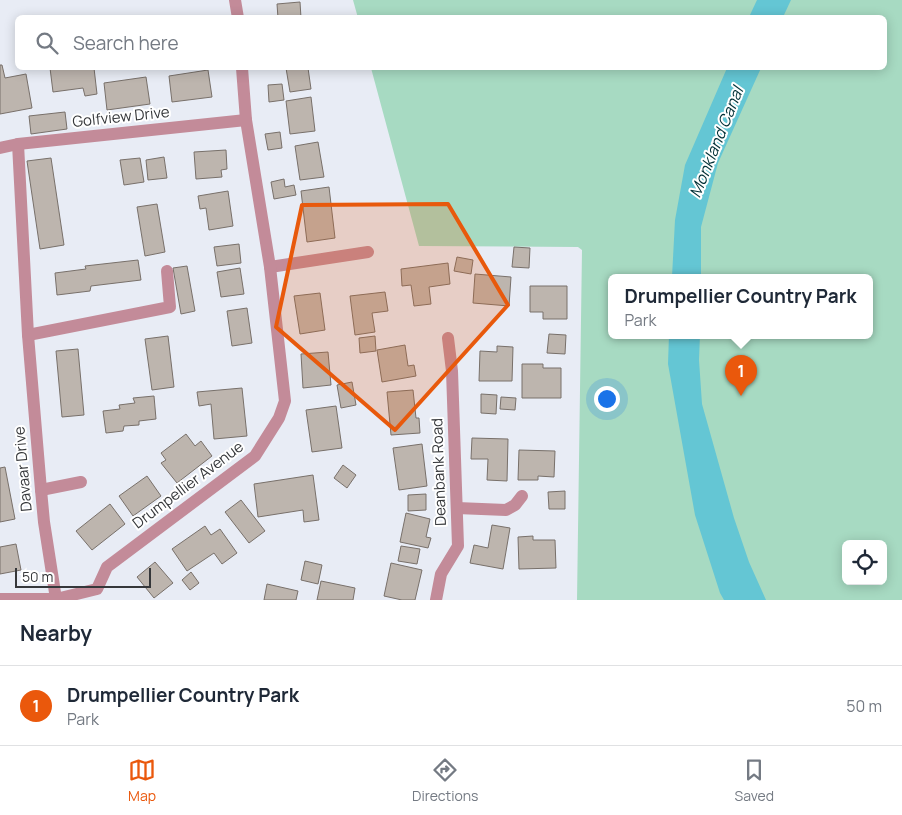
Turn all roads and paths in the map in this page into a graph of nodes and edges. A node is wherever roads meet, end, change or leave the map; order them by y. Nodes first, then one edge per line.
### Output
1 (242, 70) edge
2 (246, 120) junction
3 (18, 144) junction
4 (0, 148) edge
5 (368, 252) dead end
6 (270, 267) junction
7 (167, 271) dead end
8 (28, 335) junction
9 (448, 338) dead end
10 (81, 482) dead end
11 (41, 490) junction
12 (522, 496) dead end
13 (456, 508) junction
14 (101, 595) edge
15 (0, 599) edge
16 (56, 599) edge
17 (436, 600) edge

1 - 2 street, Drumpellier Avenue
2 - 3 street, Golfview Drive
2 - 6 street, Drumpellier Avenue
3 - 4 street, Golfview Drive
3 - 8 street, Davaar Drive
5 - 6 street
6 - 14 street, Drumpellier Avenue
7 - 8 street
8 - 11 street, Davaar Drive
9 - 13 street, Deanbank Road
10 - 11 street
11 - 16 street, Davaar Drive
12 - 13 street
13 - 17 street, Deanbank Road
14 - 16 street, Drumpellier Avenue
15 - 16 street, Drumpellier Avenue

